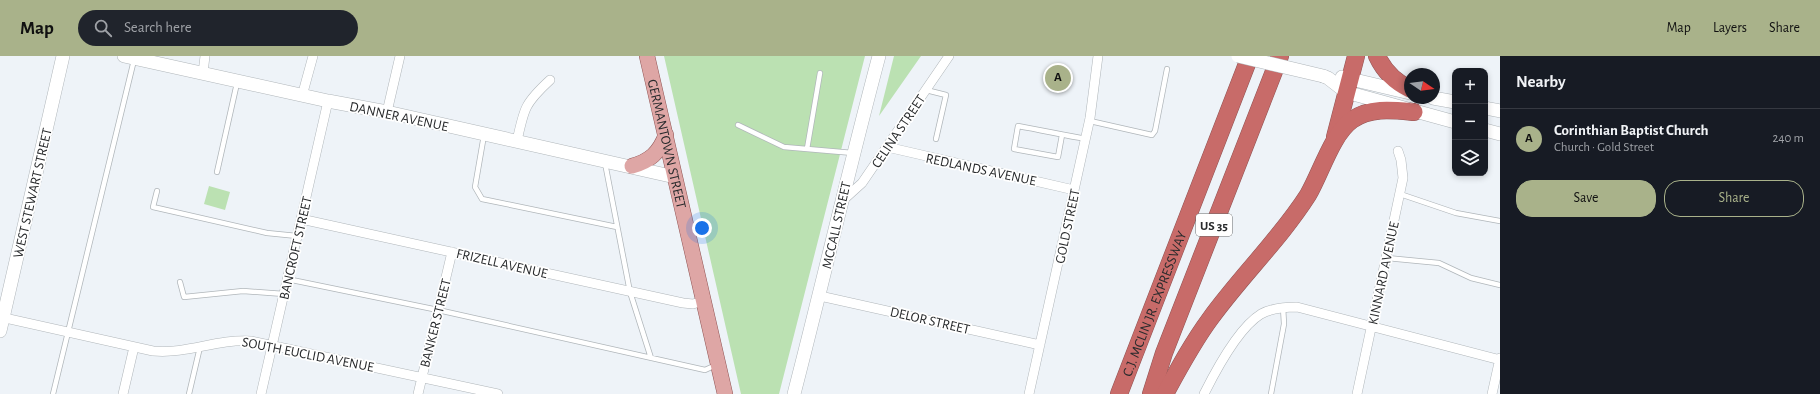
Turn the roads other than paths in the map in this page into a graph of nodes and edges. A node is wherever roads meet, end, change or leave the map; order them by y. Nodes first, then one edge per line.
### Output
1 (63, 56) edge
2 (205, 56) edge
3 (313, 56) edge
4 (400, 56) edge
5 (648, 56) edge
6 (879, 56) edge
7 (949, 56) edge
8 (1098, 56) edge
9 (1239, 56) edge
10 (1250, 56) edge
11 (1280, 56) edge
12 (1356, 56) edge
13 (1377, 56) edge
14 (129, 57) edge
15 (1166, 70) dead end
16 (203, 73) junction
17 (820, 73) dead end
18 (550, 80) dead end
19 (238, 81) junction
20 (1348, 85) junction
21 (1404, 85) edge
22 (926, 90) junction
23 (1404, 92) edge
24 (302, 96) junction
25 (1440, 99) edge
26 (328, 101) junction
27 (1452, 101) edge
28 (1488, 109) edge
29 (1500, 111) edge
30 (387, 112) junction
31 (1228, 112) junction
32 (1414, 112) junction
33 (1090, 121) junction
34 (1452, 121) edge
35 (738, 125) dead end
36 (1488, 131) edge
37 (1500, 134) edge
38 (484, 135) junction
39 (1062, 135) junction
40 (666, 136) junction
41 (936, 139) dead end
42 (1086, 139) junction
43 (517, 141) junction
44 (1333, 145) junction
45 (887, 147) junction
46 (807, 149) junction
47 (1398, 151) dead end
48 (853, 153) junction
49 (605, 161) junction
50 (632, 166) junction
51 (217, 172) dead end
52 (675, 177) junction
53 (1074, 190) junction
54 (157, 191) dead end
55 (1400, 194) junction
56 (841, 202) junction
57 (301, 219) junction
58 (1500, 221) edge
59 (617, 227) junction
60 (297, 236) junction
61 (452, 252) junction
62 (1387, 258) junction
63 (287, 279) junction
64 (180, 282) dead end
65 (1500, 285) edge
66 (630, 292) junction
67 (284, 294) junction
68 (820, 296) junction
69 (703, 302) junction
70 (1283, 307) junction
71 (438, 310) junction
72 (1, 322) edge
73 (1372, 327) junction
74 (67, 332) junction
75 (272, 345) junction
76 (1040, 345) junction
77 (134, 347) junction
78 (200, 347) junction
79 (651, 358) junction
80 (1500, 359) edge
81 (718, 364) junction
82 (422, 378) junction
83 (53, 394) edge
84 (123, 394) edge
85 (189, 394) edge
86 (261, 394) edge
87 (418, 394) edge
88 (498, 394) edge
89 (725, 394) edge
90 (794, 394) edge
91 (1029, 394) edge
92 (1119, 394) edge
93 (1151, 394) edge
94 (1165, 394) edge
95 (1204, 394) edge
96 (1271, 394) edge
97 (1357, 394) edge
98 (1492, 394) edge

1 - 72 street, WEST STEWART STREET
2 - 16 street
3 - 24 street
4 - 30 street
5 - 40 main road, GERMANTOWN STREET
6 - 48 street, MCCALL STREET
7 - 22 street, CELINA STREET
8 - 33 street, GOLD STREET
9 - 20 street, bridge
9 - 31 highway
10 - 31 highway, C.J. MCLIN JR. EXPRESSWAY / US 35
11 - 93 highway, C.J. MCLIN JR. EXPRESSWAY / US 35
12 - 20 highway
13 - 21 highway
14 - 16 street, DANNER AVENUE
14 - 74 lane
15 - 33 lane
16 - 19 street, DANNER AVENUE
17 - 46 lane
18 - 43 street
19 - 24 street, DANNER AVENUE
19 - 51 lane
20 - 23 street
20 - 32 street
20 - 44 highway
22 - 41 lane
22 - 45 street, CELINA STREET
24 - 26 street, DANNER AVENUE
25 - 27 street
26 - 30 street, DANNER AVENUE
26 - 57 street, BANCROFT STREET
28 - 29 street
30 - 38 street, DANNER AVENUE
31 - 92 highway, C.J. MCLIN JR. EXPRESSWAY / US 35
32 - 34 street
32 - 44 highway
33 - 42 street, GOLD STREET
35 - 46 lane
36 - 37 street
38 - 43 street, DANNER AVENUE
38 - 59 lane
39 - 39 lane
39 - 42 lane
40 - 50 main road
40 - 52 main road, GERMANTOWN STREET
42 - 53 street, GOLD STREET
43 - 49 street, DANNER AVENUE
44 - 94 highway
45 - 53 street, REDLANDS AVENUE
45 - 56 street, CELINA STREET
46 - 48 lane
47 - 55 street, KINNARD AVENUE
48 - 56 street, MCCALL STREET
49 - 50 street, DANNER AVENUE
49 - 59 lane
50 - 52 street, DANNER AVENUE
52 - 69 main road, GERMANTOWN STREET
53 - 76 street, GOLD STREET
54 - 60 lane
55 - 58 lane
55 - 62 street, KINNARD AVENUE
56 - 68 street, MCCALL STREET
57 - 60 street, BANCROFT STREET
57 - 61 street, FRIZELL AVENUE
59 - 66 lane
60 - 63 street, BANCROFT STREET
61 - 66 street, FRIZELL AVENUE
61 - 71 street, BANKER STREET
62 - 65 lane
62 - 73 street, KINNARD AVENUE
63 - 67 street, BANCROFT STREET
63 - 71 lane
64 - 67 lane
66 - 69 street, FRIZELL AVENUE
66 - 79 lane
67 - 75 street, BANCROFT STREET
68 - 76 street, DELOR STREET
68 - 90 street, MCCALL STREET
69 - 81 main road, GERMANTOWN STREET
70 - 73 street
70 - 95 street
70 - 96 lane
71 - 79 lane
71 - 82 street, BANKER STREET
72 - 74 street, SOUTH EUCLID AVENUE
73 - 80 street
73 - 97 street, KINNARD AVENUE
74 - 77 street, SOUTH EUCLID AVENUE
74 - 83 lane
75 - 78 street, SOUTH EUCLID AVENUE
75 - 82 street, SOUTH EUCLID AVENUE
75 - 86 street, BANCROFT STREET
76 - 91 street, GOLD STREET
77 - 78 street, SOUTH EUCLID AVENUE
77 - 84 street
78 - 85 lane
79 - 81 lane
80 - 98 street
81 - 89 main road, GERMANTOWN STREET
82 - 87 street, BANKER STREET
82 - 88 street, SOUTH EUCLID AVENUE

